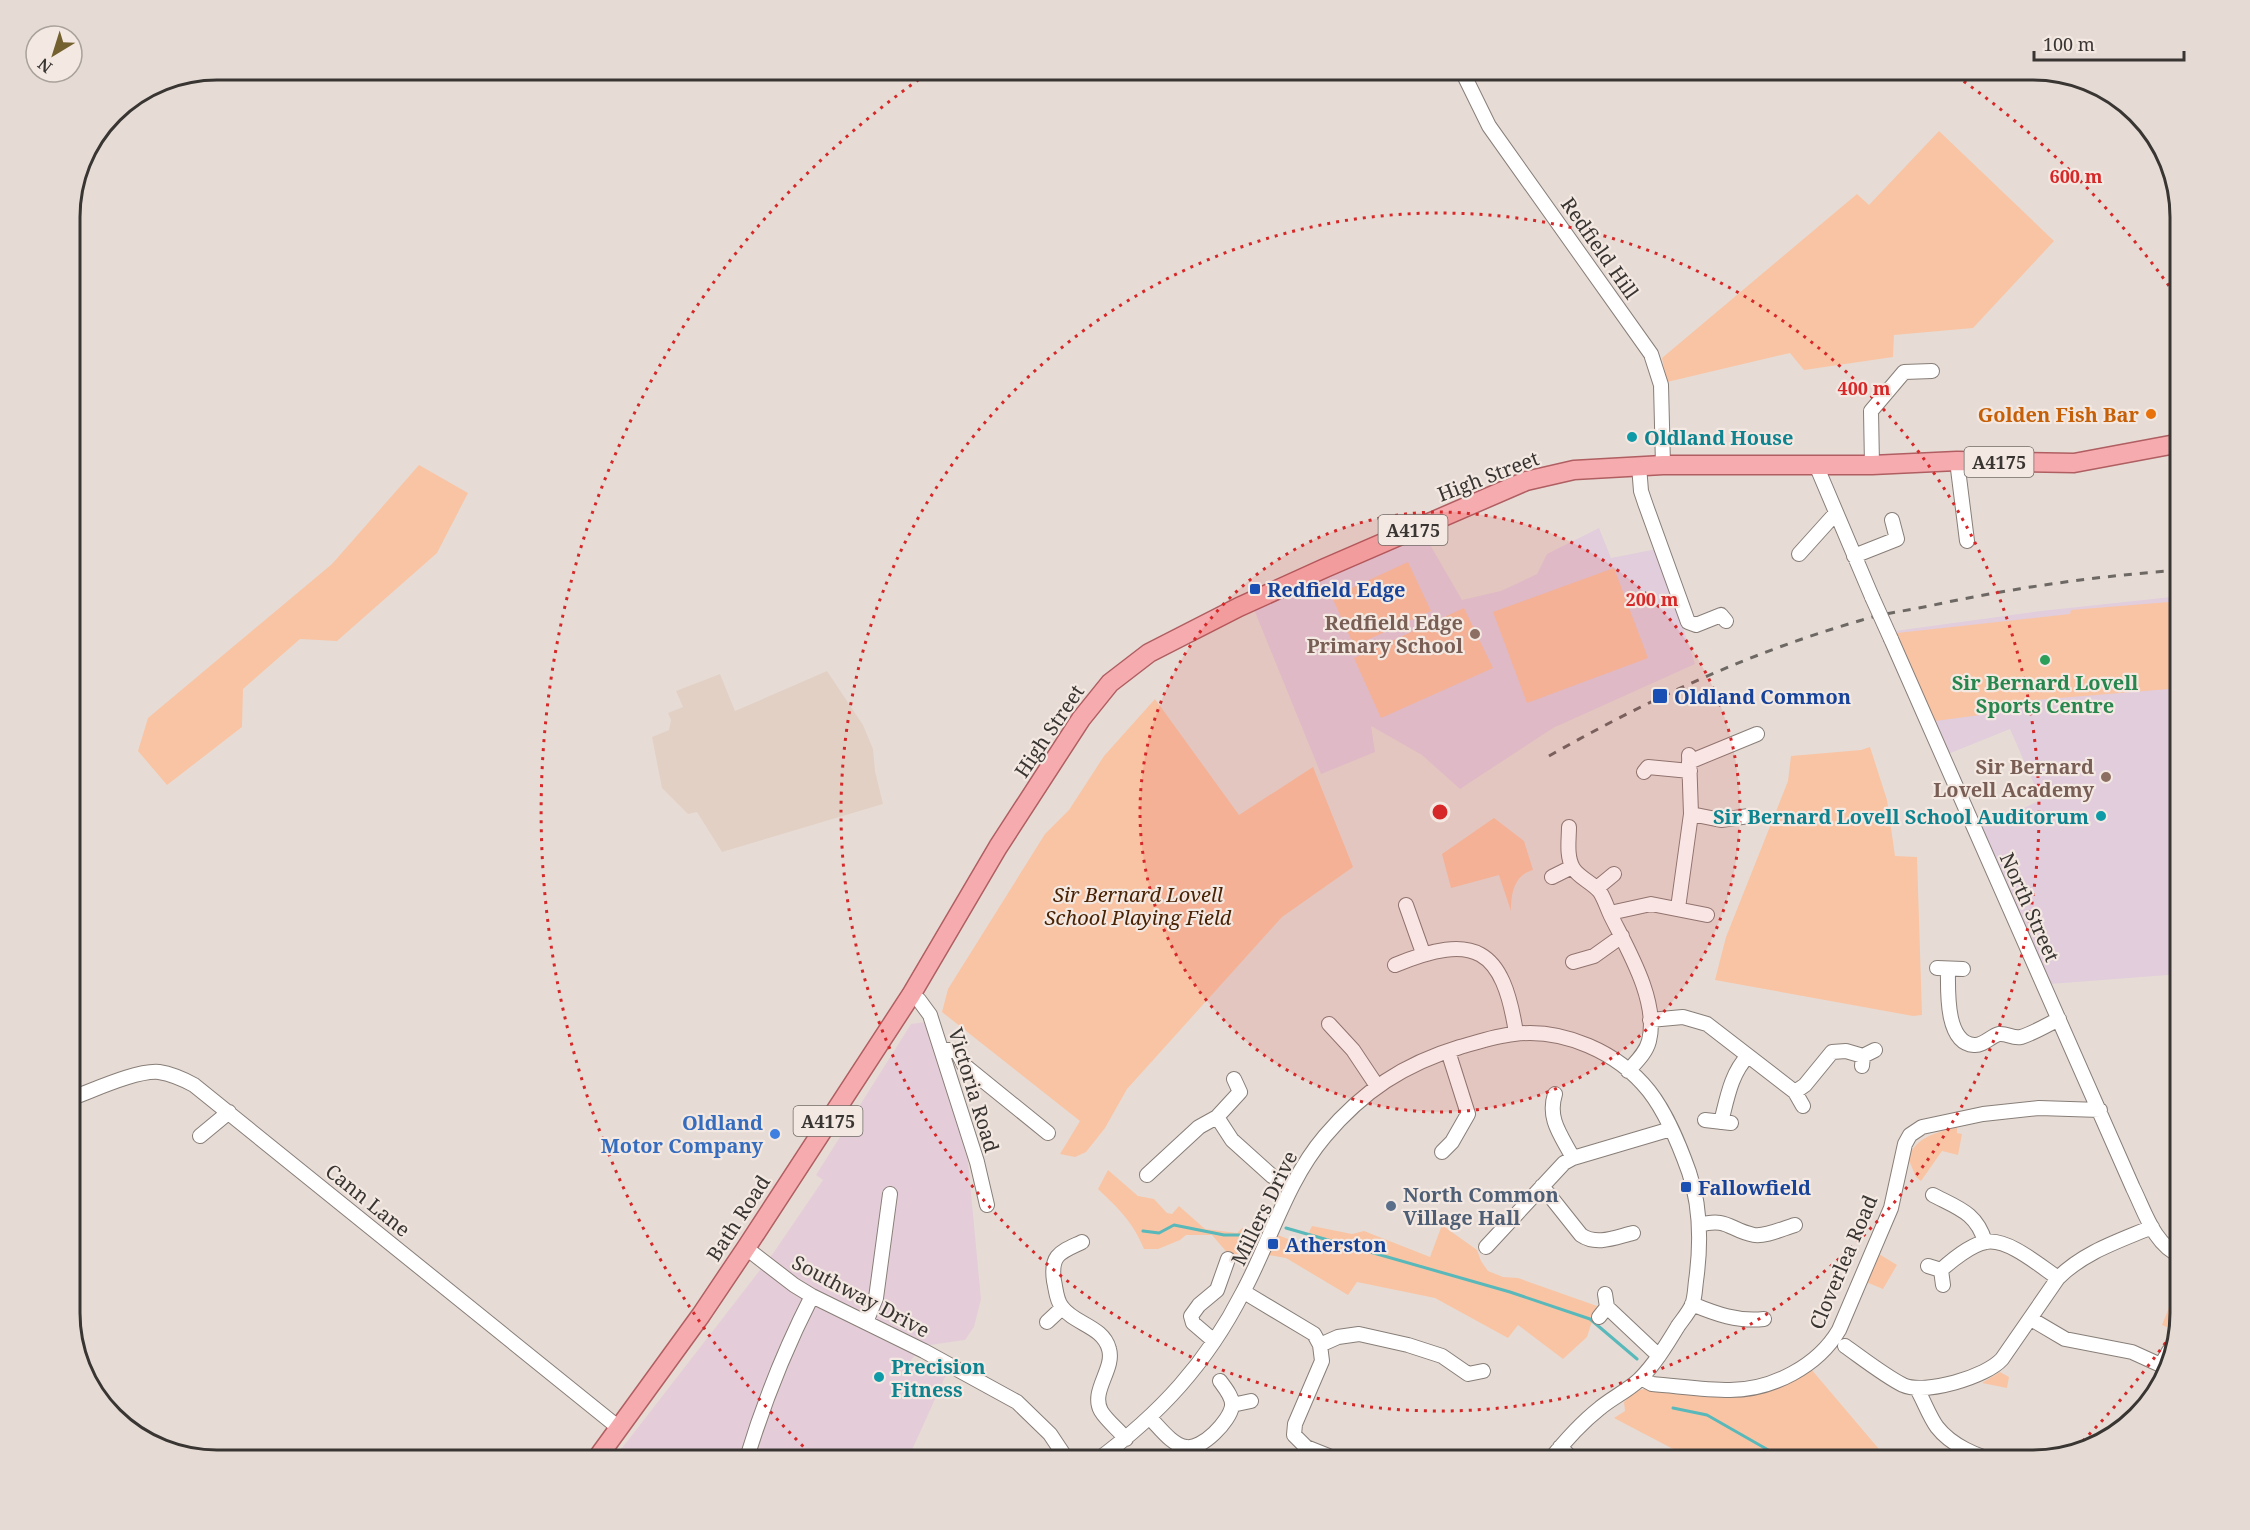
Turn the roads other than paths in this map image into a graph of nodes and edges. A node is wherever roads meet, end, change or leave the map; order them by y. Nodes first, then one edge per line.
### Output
1 (1466, 80) edge
2 (1932, 371) dead end
3 (2170, 445) edge
4 (1957, 461) junction
5 (1663, 465) junction
6 (1816, 465) junction
7 (1872, 465) junction
8 (1639, 466) junction
9 (1835, 514) junction
10 (1892, 520) dead end
11 (1967, 541) dead end
12 (1799, 554) dead end
13 (1854, 556) junction
14 (1726, 621) dead end
15 (1759, 733) dead end
16 (1689, 763) junction
17 (1644, 772) dead end
18 (1691, 814) junction
19 (1749, 816) dead end
20 (1569, 827) dead end
21 (1572, 867) junction
22 (1614, 874) dead end
23 (1552, 877) dead end
24 (1597, 888) junction
25 (1406, 905) dead end
26 (1678, 908) junction
27 (1610, 914) junction
28 (1707, 915) dead end
29 (1622, 936) junction
30 (1423, 953) junction
31 (1573, 962) dead end
32 (1395, 965) dead end
33 (1963, 969) dead end
34 (911, 994) junction
35 (2059, 1019) junction
36 (1650, 1020) junction
37 (1329, 1024) dead end
38 (1516, 1034) junction
39 (941, 1049) junction
40 (1448, 1051) junction
41 (1748, 1056) junction
42 (1867, 1057) dead end
43 (1628, 1071) junction
44 (1234, 1079) dead end
45 (1377, 1086) junction
46 (1795, 1092) junction
47 (1555, 1094) dead end
48 (80, 1095) edge
49 (1803, 1106) dead end
50 (2100, 1110) junction
51 (229, 1112) junction
52 (1468, 1114) junction
53 (1482, 1114) dead end
54 (1202, 1117) dead end
55 (1217, 1117) junction
56 (1706, 1120) dead end
57 (1671, 1128) junction
58 (1048, 1132) dead end
59 (200, 1136) dead end
60 (1442, 1152) dead end
61 (1573, 1158) junction
62 (1147, 1175) dead end
63 (1542, 1186) junction
64 (1291, 1188) junction
65 (890, 1194) dead end
66 (1933, 1195) dead end
67 (987, 1205) dead end
68 (1779, 1214) dead end
69 (1699, 1225) junction
70 (1795, 1225) dead end
71 (2152, 1227) junction
72 (1780, 1229) junction
73 (1633, 1233) dead end
74 (1082, 1242) dead end
75 (1985, 1242) junction
76 (1486, 1247) dead end
77 (746, 1248) junction
78 (2170, 1250) edge
79 (1228, 1258) dead end
80 (2058, 1278) junction
81 (1943, 1285) dead end
82 (1244, 1292) junction
83 (812, 1296) junction
84 (1692, 1304) junction
85 (1604, 1306) dead end
86 (1062, 1308) junction
87 (1764, 1319) dead end
88 (2031, 1319) junction
89 (866, 1322) junction
90 (1047, 1322) dead end
91 (1214, 1341) junction
92 (1320, 1345) junction
93 (1845, 1346) dead end
94 (1659, 1356) junction
95 (2160, 1365) edge
96 (1483, 1371) dead end
97 (1641, 1378) junction
98 (1220, 1381) dead end
99 (1917, 1389) junction
100 (1251, 1401) dead end
101 (1232, 1405) junction
102 (1150, 1418) junction
103 (619, 1428) junction
104 (1126, 1439) junction
105 (1560, 1447) junction
106 (604, 1450) edge
107 (750, 1450) edge
108 (1061, 1450) edge
109 (1111, 1450) edge
110 (1314, 1450) edge
111 (1558, 1450) edge
112 (1563, 1450) edge
113 (1970, 1450) edge

1 - 5 street, Redfield Hill
2 - 7 street
3 - 4 main road, High Street / A4175
4 - 7 main road, High Street / A4175
4 - 11 street
5 - 6 main road, High Street / A4175
5 - 8 main road, High Street / A4175
6 - 7 main road, High Street / A4175
6 - 9 street, North Street
8 - 14 street
8 - 34 main road, High Street / A4175
9 - 12 street
9 - 13 street, North Street
10 - 13 street
13 - 35 street, North Street, bridge
15 - 16 street
16 - 17 street
16 - 18 street
18 - 19 street
18 - 26 street
20 - 21 street
21 - 23 street
21 - 24 street
22 - 24 street
24 - 27 street
25 - 30 street
26 - 27 street
26 - 28 street
27 - 29 street
29 - 31 street
29 - 36 street
30 - 32 street
30 - 38 street
33 - 35 street
34 - 39 street, Victoria Road
34 - 77 main road, Bath Road / A4175
35 - 50 street, North Street
36 - 41 street
36 - 43 street
37 - 45 street
38 - 40 street, Millers Drive
38 - 43 street, Millers Drive
39 - 58 street
39 - 67 street, Victoria Road
40 - 45 street, Millers Drive
40 - 52 street
41 - 46 street
41 - 56 street
42 - 46 street
43 - 57 street, Millers Drive
44 - 55 street
45 - 64 street, Millers Drive
46 - 49 street
47 - 61 street
48 - 51 street, Cann Lane
50 - 71 street, North Street
50 - 97 street, Cloverlea Road
51 - 59 street
51 - 103 street, Cann Lane
52 - 53 street
52 - 60 street
54 - 55 street
55 - 62 street
55 - 64 street
57 - 61 street
57 - 69 street, Millers Drive
61 - 63 street
63 - 73 street
63 - 76 street
64 - 82 street, Millers Drive
65 - 89 street
66 - 75 street
68 - 72 street
69 - 72 street
69 - 84 street, Millers Drive
70 - 72 street
71 - 78 street, North Street
71 - 80 street
74 - 86 street
75 - 80 street
75 - 81 street
77 - 83 street, Southway Drive
77 - 103 main road, Bath Road / A4175
79 - 91 street
80 - 88 street
82 - 91 street, Millers Drive
82 - 92 street
83 - 89 street, Southway Drive
83 - 107 street
84 - 87 street
84 - 94 street, Millers Drive
85 - 94 street
86 - 90 street
86 - 104 street
88 - 95 street
88 - 99 street
89 - 108 street, Southway Drive
91 - 102 street, Millers Drive
92 - 96 street
92 - 110 street
93 - 99 street
94 - 97 street, Millers Drive
97 - 105 street
98 - 101 street
99 - 113 street
100 - 101 street
101 - 102 street
102 - 104 street, Millers Drive
103 - 106 main road, Bath Road / A4175
104 - 109 street, Millers Drive
105 - 111 street
105 - 112 street

